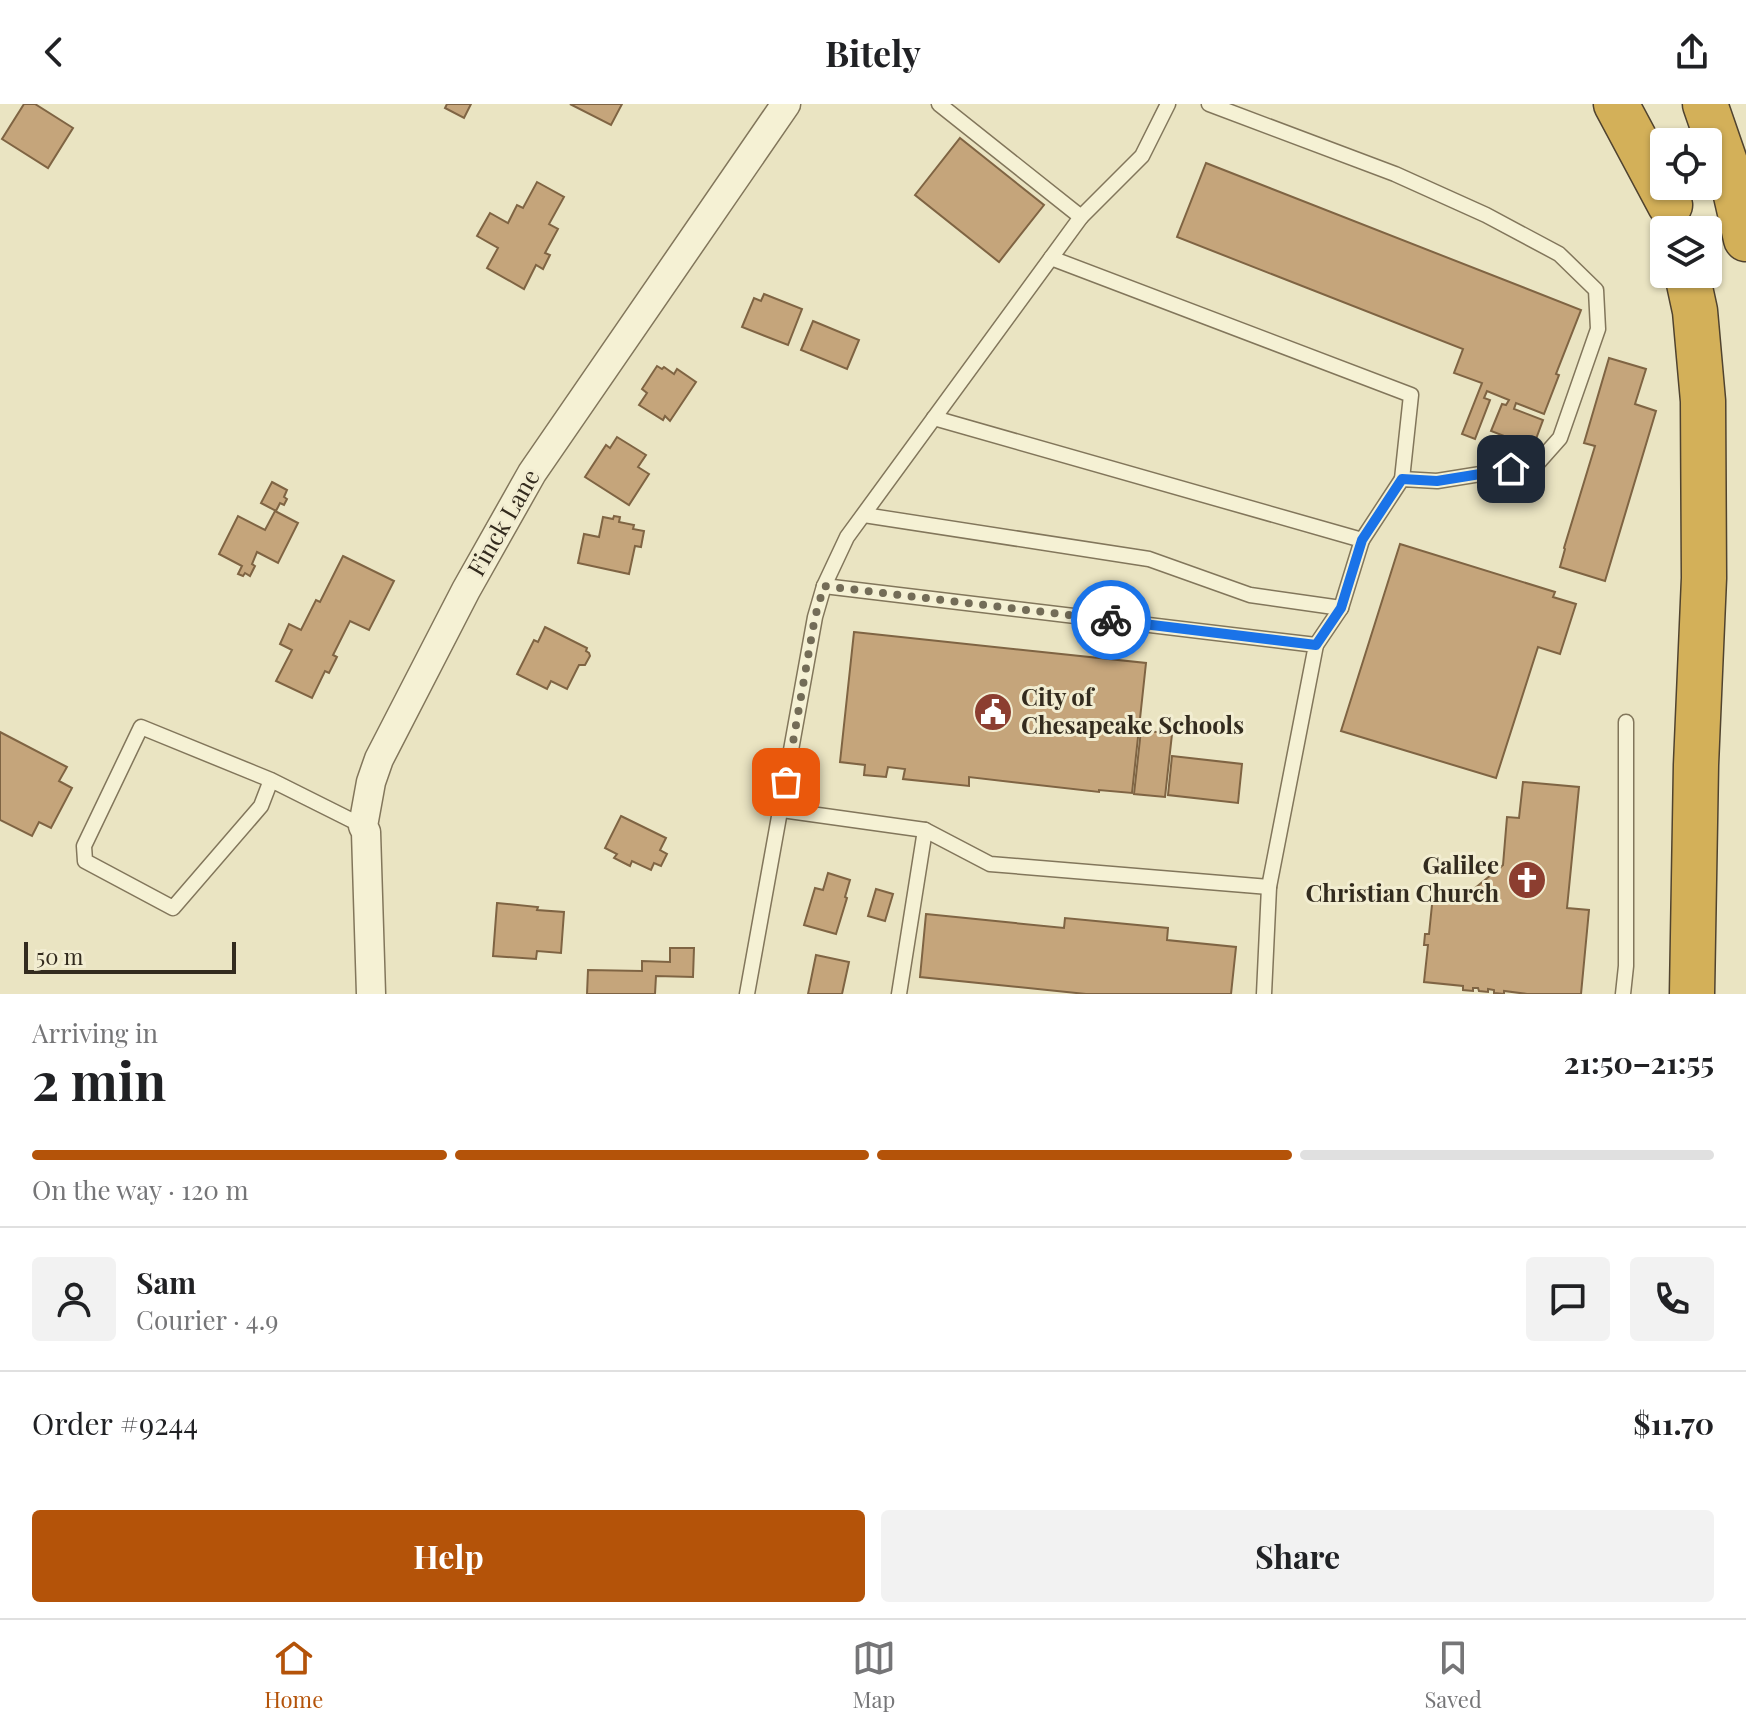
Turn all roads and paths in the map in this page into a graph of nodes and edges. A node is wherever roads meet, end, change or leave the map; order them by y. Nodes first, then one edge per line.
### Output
1 (786, 104) edge
2 (939, 104) edge
3 (1168, 104) edge
4 (1209, 104) edge
5 (1616, 104) edge
6 (1645, 104) edge
7 (1705, 104) edge
8 (1669, 201) edge
9 (1081, 217) junction
10 (1746, 239) edge
11 (1051, 258) junction
12 (1690, 288) edge
13 (934, 418) junction
14 (1402, 479) junction
15 (864, 515) junction
16 (1362, 540) junction
17 (824, 586) junction
18 (1341, 608) junction
19 (1316, 645) junction
20 (1626, 722) dead end
21 (271, 780) junction
22 (782, 810) junction
23 (363, 826) junction
24 (925, 830) junction
25 (1269, 887) junction
26 (371, 994) edge
27 (747, 994) edge
28 (899, 994) edge
29 (1264, 994) edge
30 (1623, 994) edge
31 (1692, 994) edge

1 - 23 street, Finck Lane
2 - 9 lane
3 - 9 lane
4 - 14 lane
5 - 8 highway
6 - 8 highway
7 - 10 highway
9 - 11 lane
11 - 13 lane
11 - 14 lane
12 - 31 highway
13 - 15 lane
13 - 16 lane
14 - 16 lane
15 - 17 lane
15 - 18 lane
16 - 18 lane
17 - 19 lane
17 - 22 lane
18 - 19 lane
19 - 25 lane
20 - 30 lane
21 - 21 lane
21 - 23 lane
22 - 24 lane
22 - 27 lane
23 - 26 street, Finck Lane
24 - 25 lane
24 - 28 lane
25 - 29 lane

